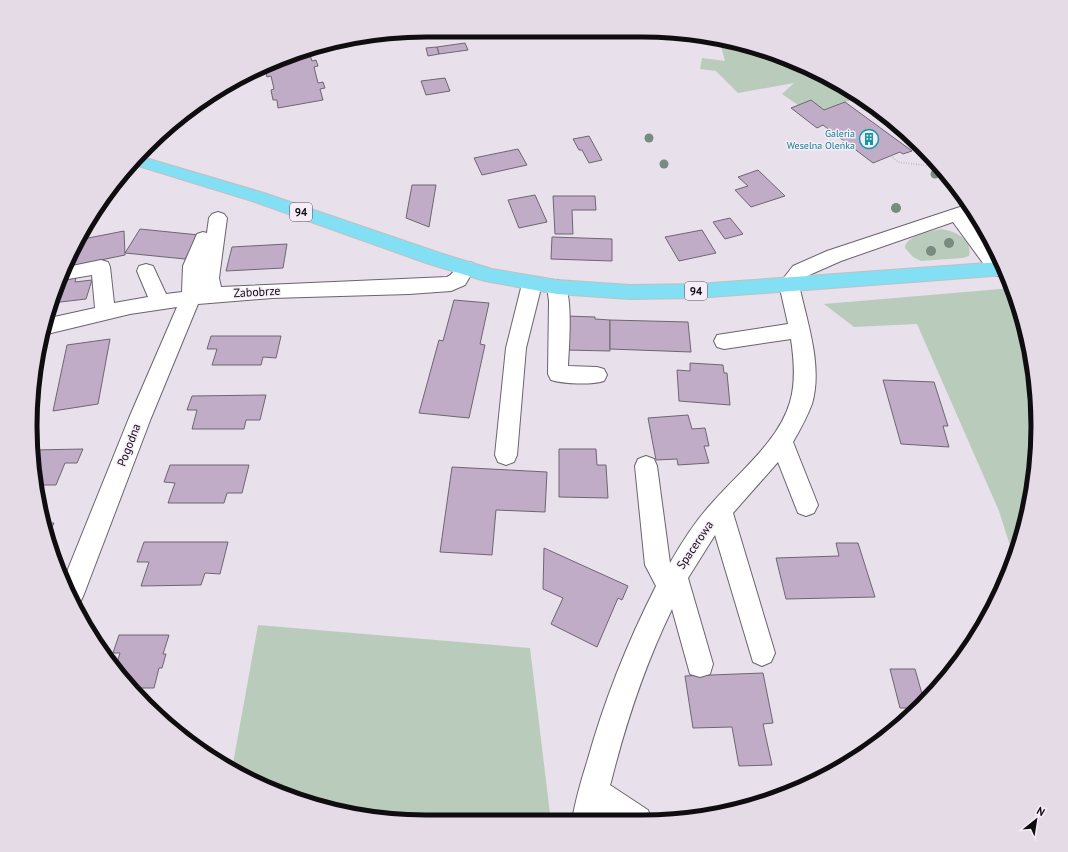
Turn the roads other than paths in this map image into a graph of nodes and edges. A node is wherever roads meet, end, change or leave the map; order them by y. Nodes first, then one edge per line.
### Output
1 (141, 162) edge
2 (964, 211) edge
3 (218, 218) dead end
4 (203, 238) dead end
5 (988, 249) edge
6 (466, 268) junction
7 (998, 269) edge
8 (146, 271) dead end
9 (69, 273) edge
10 (532, 284) junction
11 (789, 284) junction
12 (557, 287) junction
13 (212, 295) junction
14 (190, 298) junction
15 (158, 302) junction
16 (105, 312) junction
17 (50, 325) edge
18 (798, 330) junction
19 (724, 341) dead end
20 (597, 375) dead end
21 (781, 441) junction
22 (506, 455) dead end
23 (646, 466) dead end
24 (806, 505) dead end
25 (720, 510) junction
26 (672, 580) junction
27 (73, 589) edge
28 (762, 653) dead end
29 (700, 664) dead end
30 (594, 792) junction
31 (588, 815) edge
32 (628, 815) edge

1 - 6 main road, 94
2 - 5 street
2 - 11 street
3 - 13 street
4 - 14 street, Pogodna
6 - 10 main road, 94
6 - 13 street, Zabobrze
7 - 11 main road, 94
8 - 15 street
9 - 16 street
10 - 12 main road, 94
10 - 22 street
11 - 12 main road, 94
11 - 18 street, Spacerowa
12 - 20 street
13 - 14 street, Zabobrze
14 - 15 street, Zabobrze
14 - 27 street, Pogodna
15 - 16 street, Zabobrze
16 - 17 street, Zabobrze
18 - 19 street
18 - 21 street, Spacerowa
21 - 24 street
21 - 25 street, Spacerowa
23 - 26 street
25 - 26 street, Spacerowa
25 - 28 street
26 - 29 street
26 - 30 street, Spacerowa
30 - 31 street, Spacerowa
30 - 32 street

